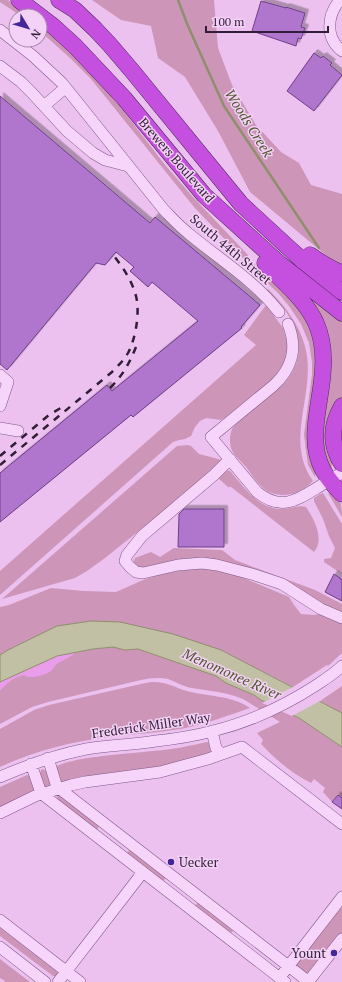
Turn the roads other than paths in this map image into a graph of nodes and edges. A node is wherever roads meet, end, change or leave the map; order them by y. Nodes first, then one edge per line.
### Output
1 (20, 0) edge
2 (59, 0) edge
3 (340, 0) edge
4 (70, 5) edge
5 (0, 30) edge
6 (342, 50) edge
7 (0, 66) edge
8 (65, 88) junction
9 (44, 106) junction
10 (128, 166) junction
11 (209, 166) junction
12 (204, 195) junction
13 (342, 273) edge
14 (342, 292) edge
15 (279, 312) dead end
16 (342, 313) edge
17 (288, 324) dead end
18 (0, 375) edge
19 (0, 406) edge
20 (342, 406) edge
21 (0, 428) edge
22 (18, 432) dead end
23 (230, 459) junction
24 (342, 464) edge
25 (336, 476) edge
26 (342, 494) edge
27 (342, 618) edge
28 (342, 666) edge
29 (212, 731) junction
30 (221, 754) junction
31 (48, 758) junction
32 (31, 764) junction
33 (0, 777) edge
34 (60, 789) junction
35 (42, 794) junction
36 (0, 813) edge
37 (342, 824) edge
38 (118, 834) junction
39 (109, 846) junction
40 (143, 872) junction
41 (186, 887) junction
42 (342, 896) edge
43 (177, 899) junction
44 (0, 920) edge
45 (342, 939) edge
46 (254, 940) junction
47 (0, 947) edge
48 (245, 952) junction
49 (288, 966) junction
50 (67, 972) junction
51 (280, 981) edge
52 (45, 982) edge
53 (58, 982) edge
54 (80, 982) edge
55 (309, 982) edge

1 - 12 highway, Brewers Boulevard
2 - 4 highway, Brewers Boulevard
3 - 6 street
4 - 11 highway, Brewers Boulevard
5 - 8 street, South 44th Street
7 - 9 street
8 - 9 street
8 - 10 street, South 44th Street
9 - 10 street
10 - 15 street, South 44th Street
11 - 13 highway
11 - 14 highway, Brewers Boulevard
12 - 16 highway, Brewers Boulevard
12 - 25 highway
17 - 23 street
18 - 19 street
20 - 24 highway
21 - 22 street
23 - 25 street
23 - 27 street
25 - 26 highway
28 - 29 street, Frederick Miller Way
29 - 30 street
29 - 31 street, Frederick Miller Way
30 - 34 street
30 - 37 street
31 - 32 street, Frederick Miller Way
31 - 34 street
32 - 33 street, Frederick Miller Way
32 - 35 street
34 - 35 street
34 - 38 street
35 - 36 street
35 - 39 street
38 - 39 street
38 - 41 street
39 - 40 street
40 - 43 street
40 - 50 street
41 - 43 street
41 - 46 street
42 - 49 street
43 - 48 street
44 - 50 street
45 - 55 street
46 - 48 street
46 - 49 street
47 - 52 street
48 - 51 street
49 - 51 street
49 - 55 street
50 - 53 street
50 - 54 street

